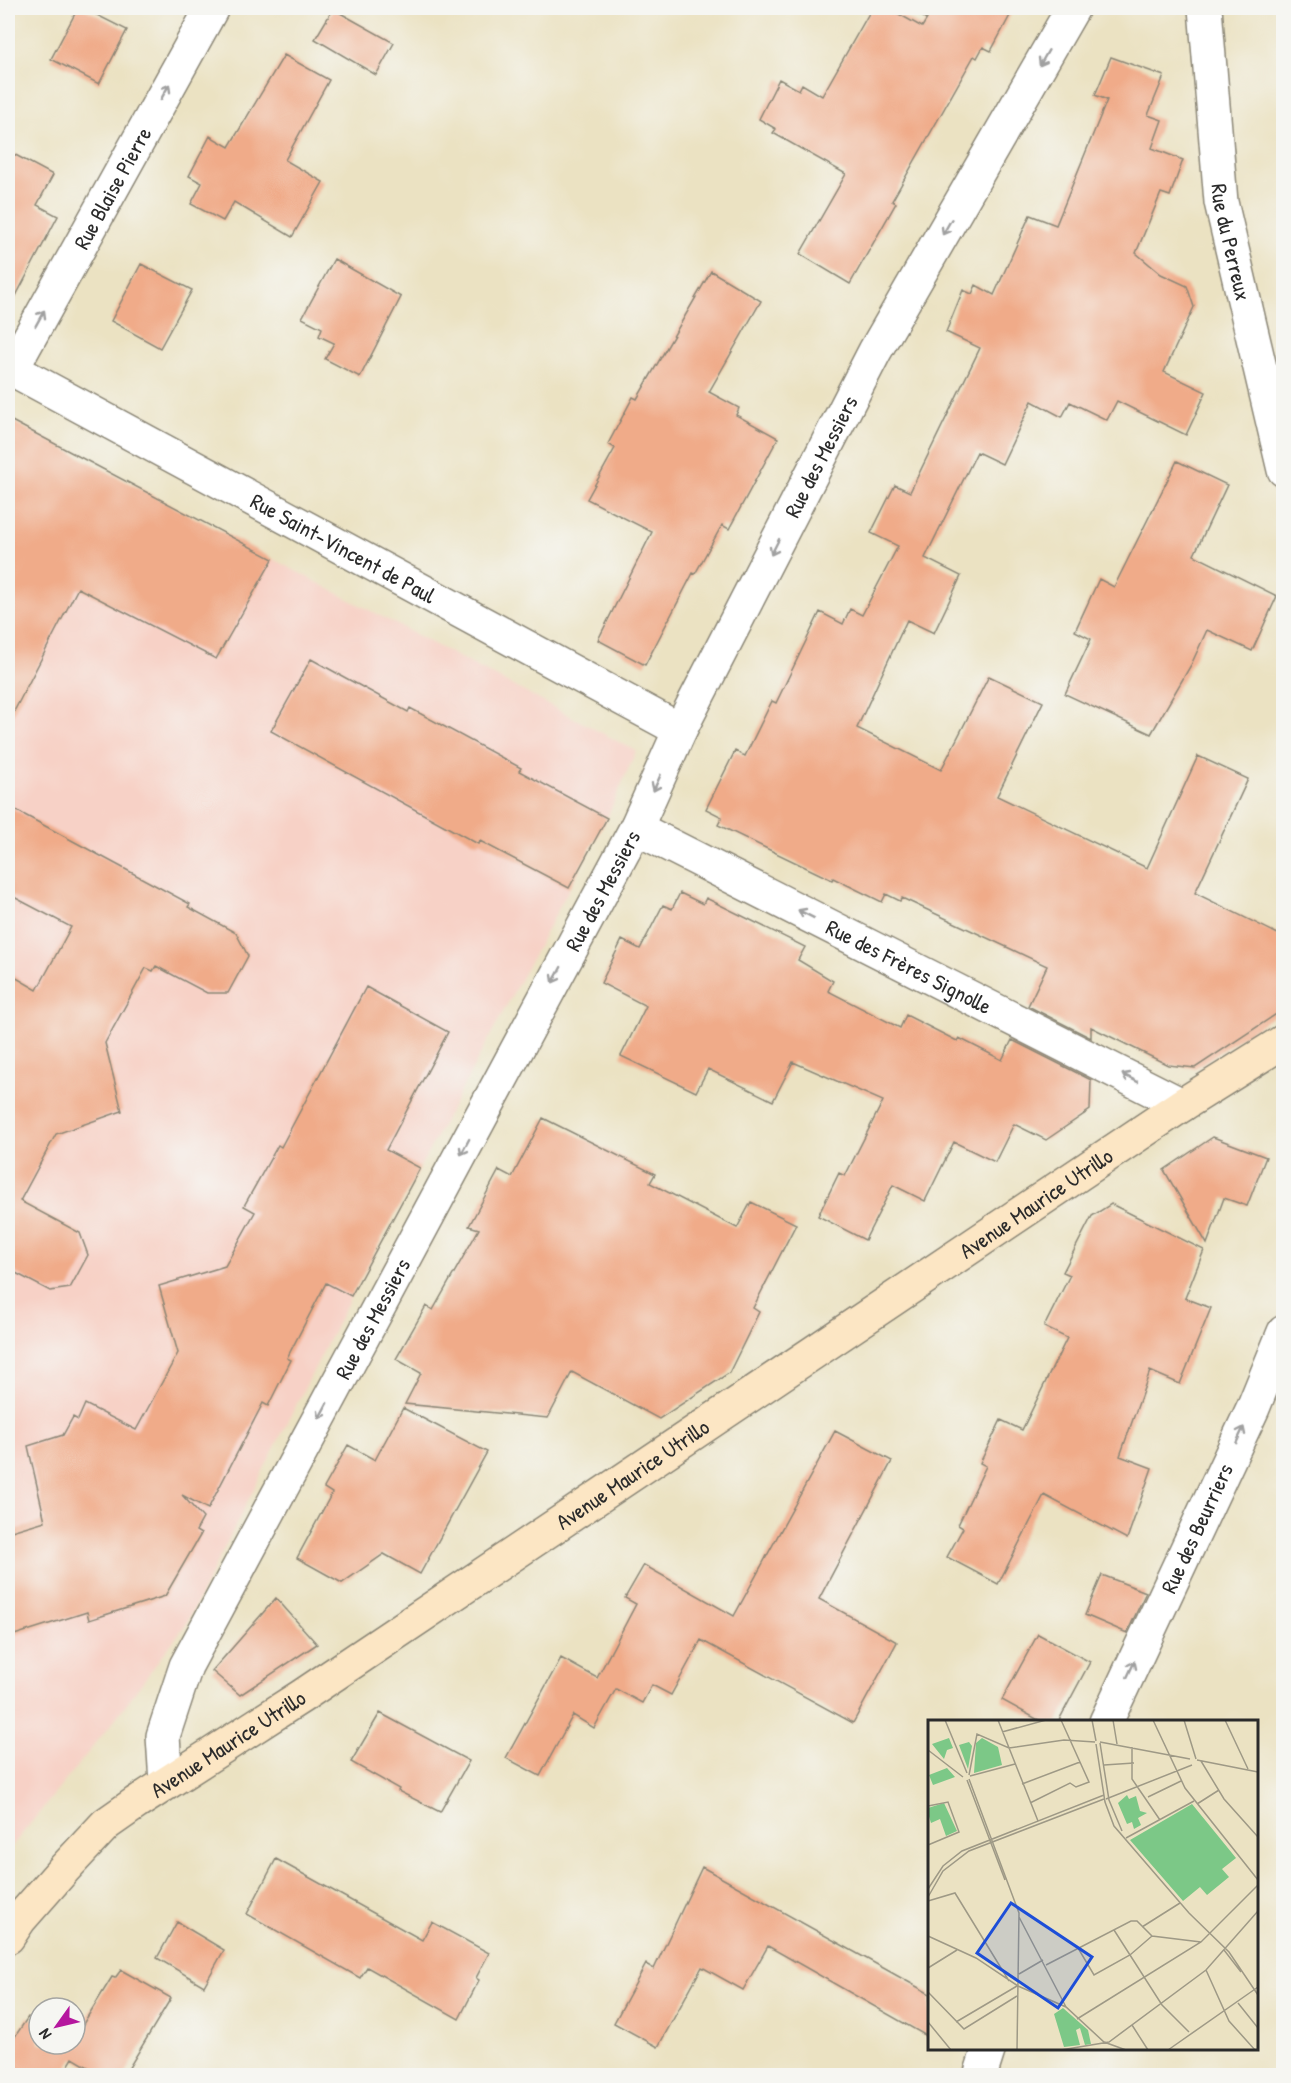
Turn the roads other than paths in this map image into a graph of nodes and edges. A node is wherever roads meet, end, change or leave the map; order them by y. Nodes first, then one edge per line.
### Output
1 (212, 8) edge
2 (1073, 8) edge
3 (1205, 8) edge
4 (10, 368) edge
5 (1284, 470) edge
6 (680, 730) junction
7 (636, 828) junction
8 (1284, 1041) edge
9 (1182, 1105) junction
10 (1284, 1332) edge
11 (1107, 1720) edge
12 (166, 1782) junction
13 (8, 1937) edge
14 (989, 2050) edge
15 (980, 2076) edge

4 -> 1 street, Rue Blaise Pierre
2 -> 6 street, Rue des Messiers
3 - 5 street, Rue du Perreux
4 - 6 street, Rue Saint-Vincent de Paul
6 -> 7 street, Rue des Messiers
9 -> 7 street, Rue des Frères Signolle
7 -> 12 street, Rue des Messiers
8 - 9 street, Avenue Maurice Utrillo
9 - 12 street, Avenue Maurice Utrillo
11 -> 10 street, Rue des Beurriers
12 - 13 street, Avenue Maurice Utrillo
14 - 15 street

